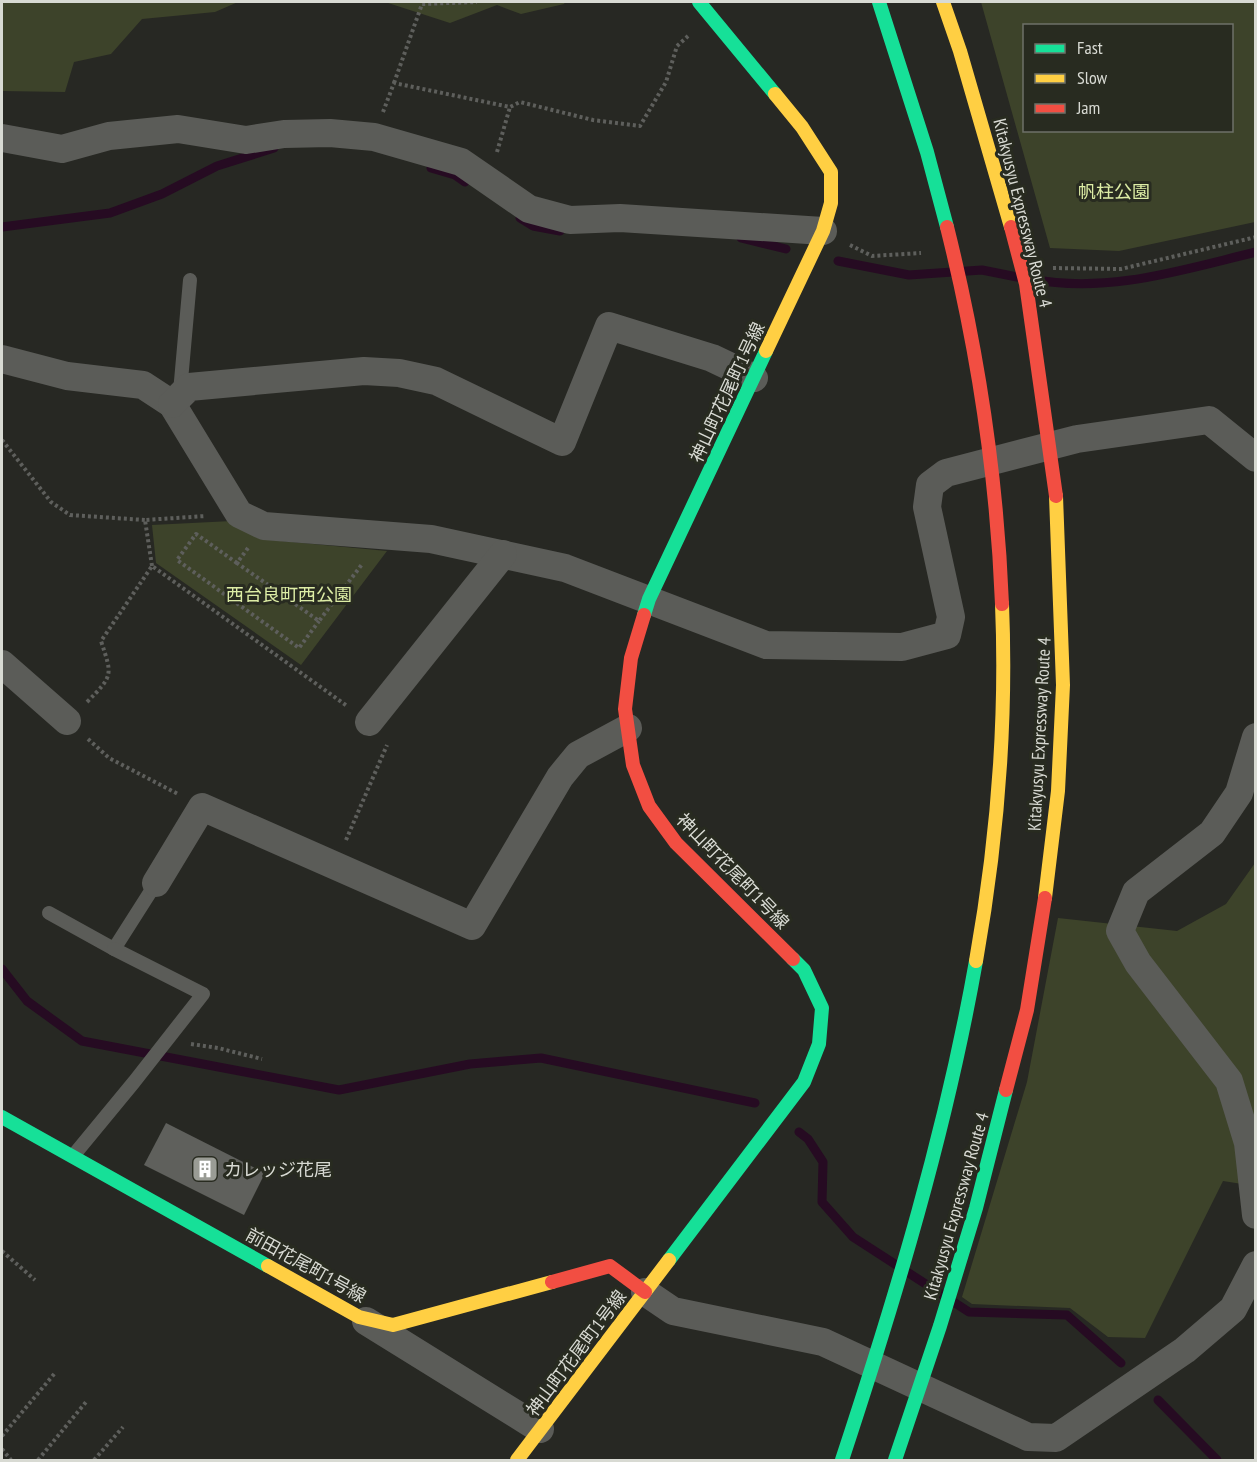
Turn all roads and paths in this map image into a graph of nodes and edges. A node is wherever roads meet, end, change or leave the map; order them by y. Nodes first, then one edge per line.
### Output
1 (477, 2) edge
2 (699, 2) edge
3 (879, 2) edge
4 (943, 2) edge
5 (710, 15) junction
6 (394, 83) junction
7 (510, 107) junction
8 (374, 137) junction
9 (2, 138) edge
10 (488, 181) junction
11 (823, 231) junction
12 (190, 280) dead end
13 (2, 359) edge
14 (754, 378) junction
15 (175, 400) junction
16 (2, 440) edge
17 (1256, 458) edge
18 (145, 520) junction
19 (251, 520) junction
20 (503, 554) junction
21 (353, 560) dead end
22 (237, 563) junction
23 (152, 566) junction
24 (649, 599) junction
25 (319, 621) junction
26 (2, 664) edge
27 (67, 721) junction
28 (369, 722) junction
29 (628, 728) junction
30 (1256, 737) edge
31 (202, 807) junction
32 (335, 866) junction
33 (156, 884) joint
34 (49, 913) dead end
35 (114, 949) junction
36 (165, 1042) junction
37 (262, 1059) dead end
38 (2, 1117) edge
39 (73, 1157) junction
40 (1256, 1215) edge
41 (2, 1251) edge
42 (1256, 1265) edge
43 (35, 1280) dead end
44 (645, 1292) junction
45 (359, 1317) junction
46 (55, 1373) dead end
47 (86, 1402) dead end
48 (123, 1427) dead end
49 (540, 1429) junction
50 (2, 1436) edge
51 (2, 1449) edge
52 (895, 1459) edge
53 (11, 1461) edge
54 (38, 1461) edge
55 (94, 1461) edge
56 (517, 1461) edge
57 (842, 1461) edge

1 - 6 path
2 - 5 main road, 神山町花尾町1号線
3 - 57 main road, Kitakyusyu Expressway Route 4
4 - 52 main road, Kitakyusyu Expressway Route 4
5 - 7 path
5 - 11 main road, 神山町花尾町1号線
6 - 7 path
6 - 8 path
7 - 10 path
8 - 9 street
8 - 10 street
10 - 11 street
11 - 14 main road, 神山町花尾町1号線
12 - 15 lane
13 - 15 street
14 - 15 street
14 - 24 main road, 神山町花尾町1号線
15 - 19 street
16 - 18 path
17 - 24 street
18 - 19 path
18 - 23 path
19 - 20 street
19 - 22 path
20 - 24 street
20 - 28 street
21 - 25 path
22 - 25 path
22 - 25 path
23 - 27 path
23 - 28 path
24 - 29 main road, 神山町花尾町1号線
26 - 27 street
27 - 31 path
28 - 32 path
29 - 32 street
29 - 44 main road, 神山町花尾町1号線
30 - 40 street
31 - 32 street
31 - 33 street
33 - 35 lane
34 - 35 lane
35 - 36 lane
36 - 37 path
36 - 39 lane
38 - 39 main road, 前田花尾町1号線
39 - 45 main road, 前田花尾町1号線
41 - 43 path
42 - 44 street
44 - 45 main road, 前田花尾町1号線
44 - 49 main road, 神山町花尾町1号線
45 - 49 street
46 - 50 path
47 - 54 path
48 - 55 path
49 - 56 main road, 神山町花尾町1号線
51 - 53 path

